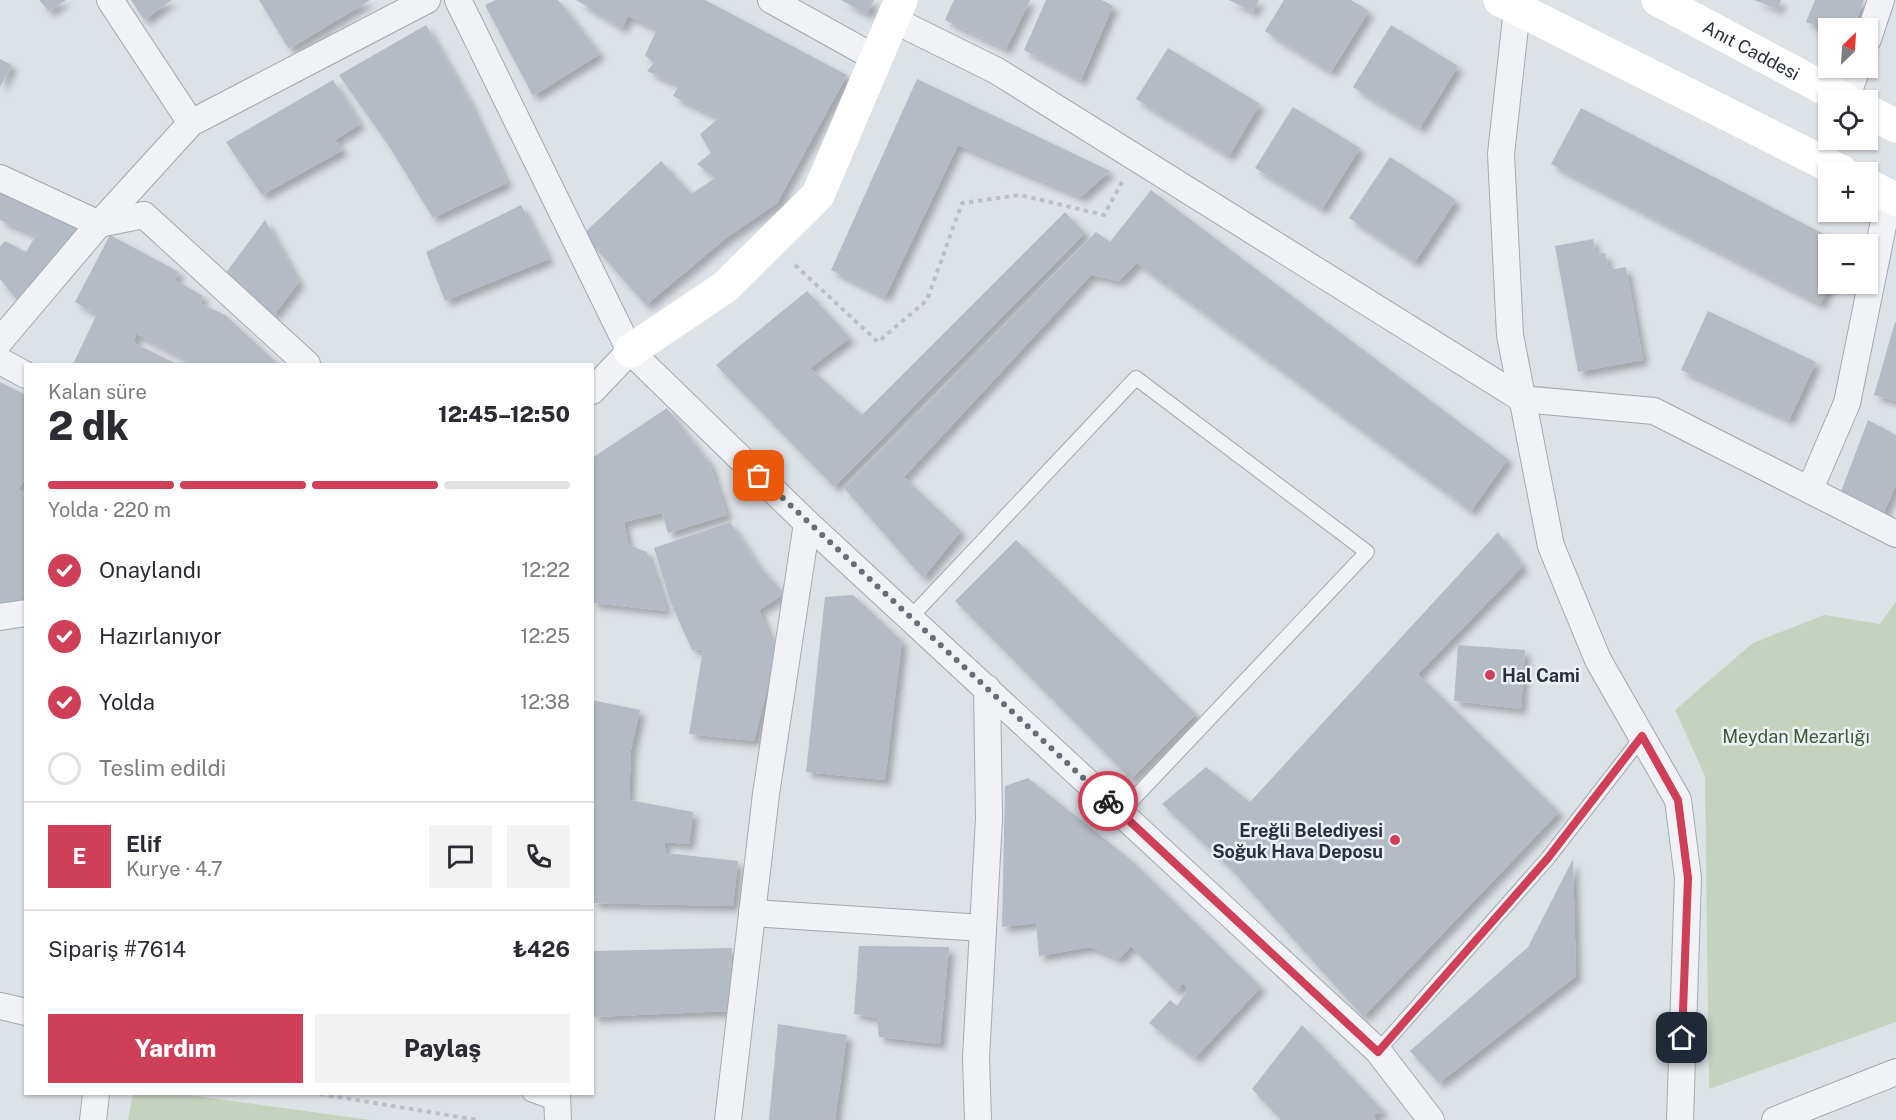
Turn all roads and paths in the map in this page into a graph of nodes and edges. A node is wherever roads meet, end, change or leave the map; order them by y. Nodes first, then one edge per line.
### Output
1 (110, 0) edge
2 (426, 0) edge
3 (458, 0) edge
4 (771, 0) edge
5 (1658, 0) edge
6 (1881, 0) edge
7 (1509, 4) edge
8 (1691, 8) edge
9 (897, 10) edge
10 (1875, 18) edge
11 (877, 59) junction
12 (1829, 90) edge
13 (1878, 116) edge
14 (191, 123) junction
15 (1896, 126) edge
16 (1136, 158) junction
17 (1822, 162) edge
18 (0, 178) edge
19 (1884, 194) edge
20 (99, 224) junction
21 (771, 242) junction
22 (0, 342) edge
23 (630, 351) junction
24 (0, 361) edge
25 (307, 363) edge
26 (24, 374) edge
27 (594, 389) edge
28 (1522, 399) junction
29 (1810, 489) junction
30 (807, 524) junction
31 (1896, 534) edge
32 (24, 614) edge
33 (0, 617) edge
34 (910, 618) junction
35 (987, 688) junction
36 (1642, 736) junction
37 (1121, 812) junction
38 (752, 913) junction
39 (983, 928) junction
40 (0, 1006) edge
41 (24, 1012) edge
42 (1378, 1052) junction
43 (1896, 1072) edge
44 (96, 1095) edge
45 (326, 1095) edge
46 (532, 1095) edge
47 (557, 1106) edge
48 (93, 1120) edge
49 (478, 1120) edge
50 (728, 1120) edge
51 (978, 1120) edge
52 (1431, 1120) edge
53 (1680, 1120) edge
54 (1775, 1120) edge

1 - 14 street
2 - 14 street
3 - 23 street
4 - 11 street
5 - 8 main road, Anıt Caddesi
6 - 10 street
7 - 17 main road
7 - 28 street
8 - 12 main road, Anıt Caddesi
9 - 11 main road
9 - 16 street
11 - 21 main road
13 - 15 main road
14 - 20 street
16 - 21 path
16 - 28 street
18 - 20 street
19 - 29 street
20 - 22 street
20 - 25 street
21 - 23 main road
23 - 27 street
23 - 30 street
24 - 26 street
28 - 29 street
28 - 36 street
29 - 31 street
30 - 34 street
30 - 38 street
32 - 33 street
34 - 35 street
34 - 37 lane
35 - 37 street
35 - 39 street
36 - 42 lane
36 - 53 street
37 - 42 street
38 - 39 street
38 - 50 street
39 - 51 street
40 - 41 street
42 - 52 street
43 - 54 street
44 - 48 street
45 - 49 path
46 - 47 lane

